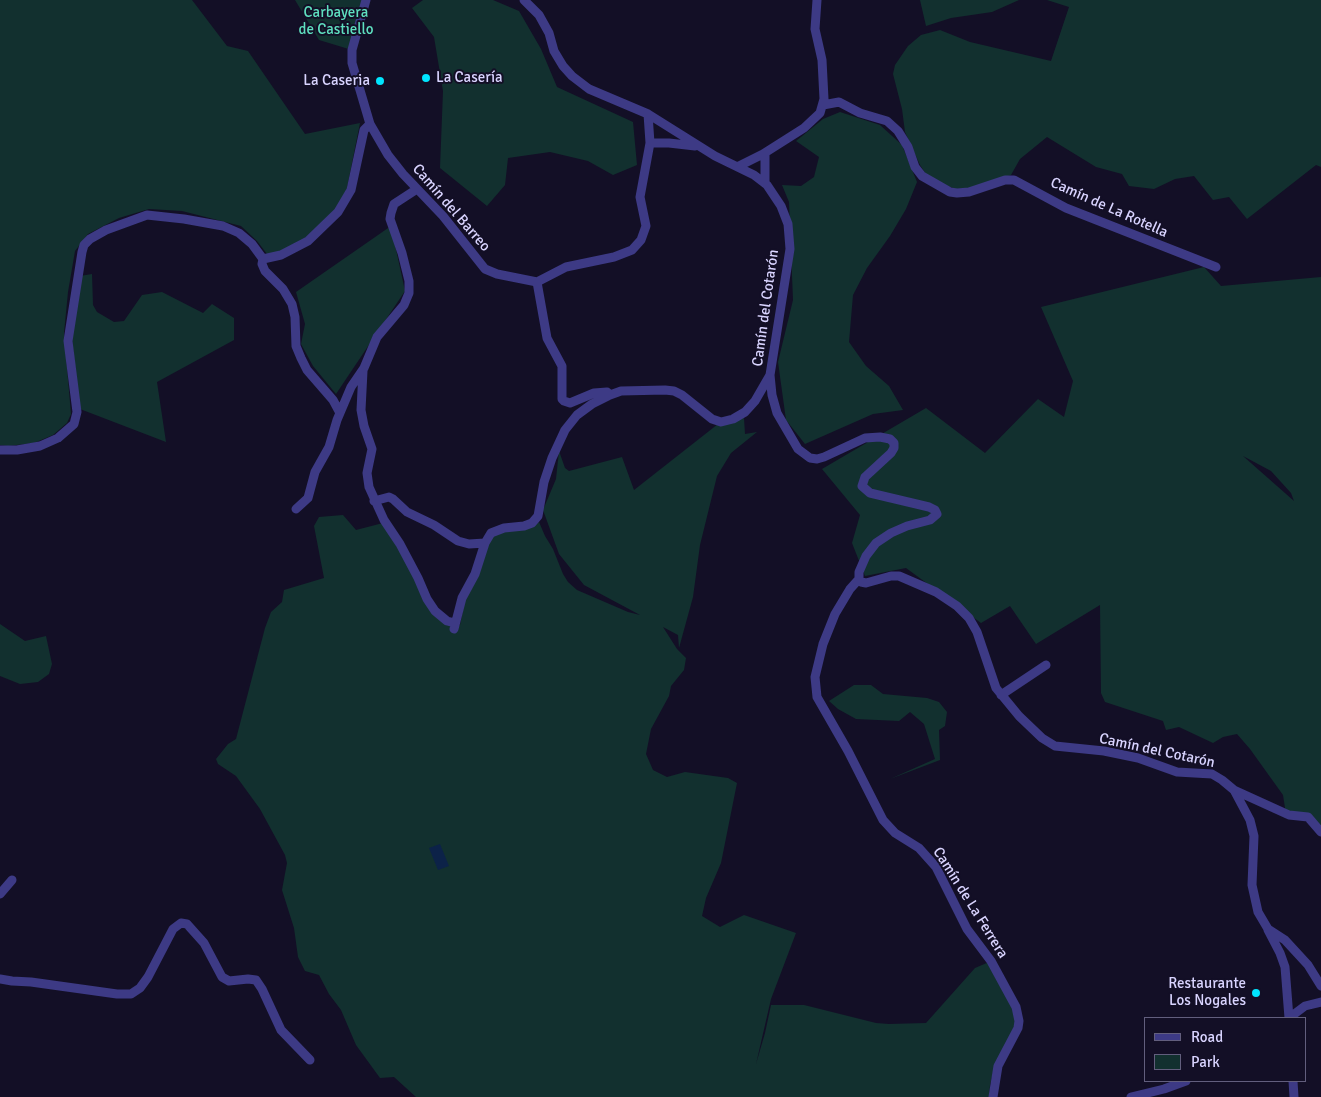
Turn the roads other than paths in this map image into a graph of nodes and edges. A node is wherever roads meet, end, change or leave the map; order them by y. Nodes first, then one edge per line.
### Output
1 (366, 0) edge
2 (524, 0) edge
3 (817, 0) edge
4 (823, 105) junction
5 (648, 114) junction
6 (370, 124) junction
7 (650, 143) junction
8 (701, 147) junction
9 (765, 153) junction
10 (739, 166) junction
11 (765, 183) junction
12 (417, 189) junction
13 (263, 259) junction
14 (1216, 267) dead end
15 (538, 282) junction
16 (364, 368) junction
17 (770, 375) junction
18 (610, 395) junction
19 (340, 413) junction
20 (0, 450) edge
21 (374, 500) junction
22 (296, 509) dead end
23 (485, 542) junction
24 (859, 579) junction
25 (1046, 665) dead end
26 (1001, 695) junction
27 (1234, 790) junction
28 (1321, 832) edge
29 (12, 880) dead end
30 (0, 894) edge
31 (1268, 929) junction
32 (0, 979) edge
33 (1321, 986) edge
34 (1321, 1002) edge
35 (1289, 1017) edge
36 (1290, 1017) edge
37 (310, 1060) dead end
38 (1183, 1082) edge
39 (1293, 1082) edge
40 (993, 1097) edge
41 (1132, 1097) edge
42 (1294, 1097) edge

1 - 6 street, Camín del Barreo
2 - 5 street, Camín del Cotarón
3 - 4 street
4 - 9 street
4 - 14 street, Camín de La Rotella
5 - 7 street
5 - 8 street, Camín del Cotarón
6 - 12 street, Camín del Barreo
6 - 13 street
7 - 8 street
7 - 15 street
8 - 10 street, Camín del Cotarón
9 - 10 street
9 - 11 street
10 - 11 street, Camín del Cotarón
11 - 17 street, Camín del Cotarón
12 - 15 street, Camín del Barreo
12 - 16 street
13 - 19 street
13 - 20 street
15 - 18 street
16 - 19 street
16 - 21 street
17 - 18 street
17 - 24 street, Camín del Cotarón
18 - 23 street
19 - 22 street
21 - 23 street
21 - 23 street
24 - 26 street, Camín del Cotarón
24 - 40 street, Camín de La Ferrera
25 - 26 street
26 - 27 street, Camín del Cotarón
27 - 28 street
27 - 31 street, Camín del Cotarón
29 - 30 street
31 - 33 street, Camín del Cotarón
31 - 35 street
32 - 37 street
34 - 36 street
38 - 41 street
39 - 42 street

